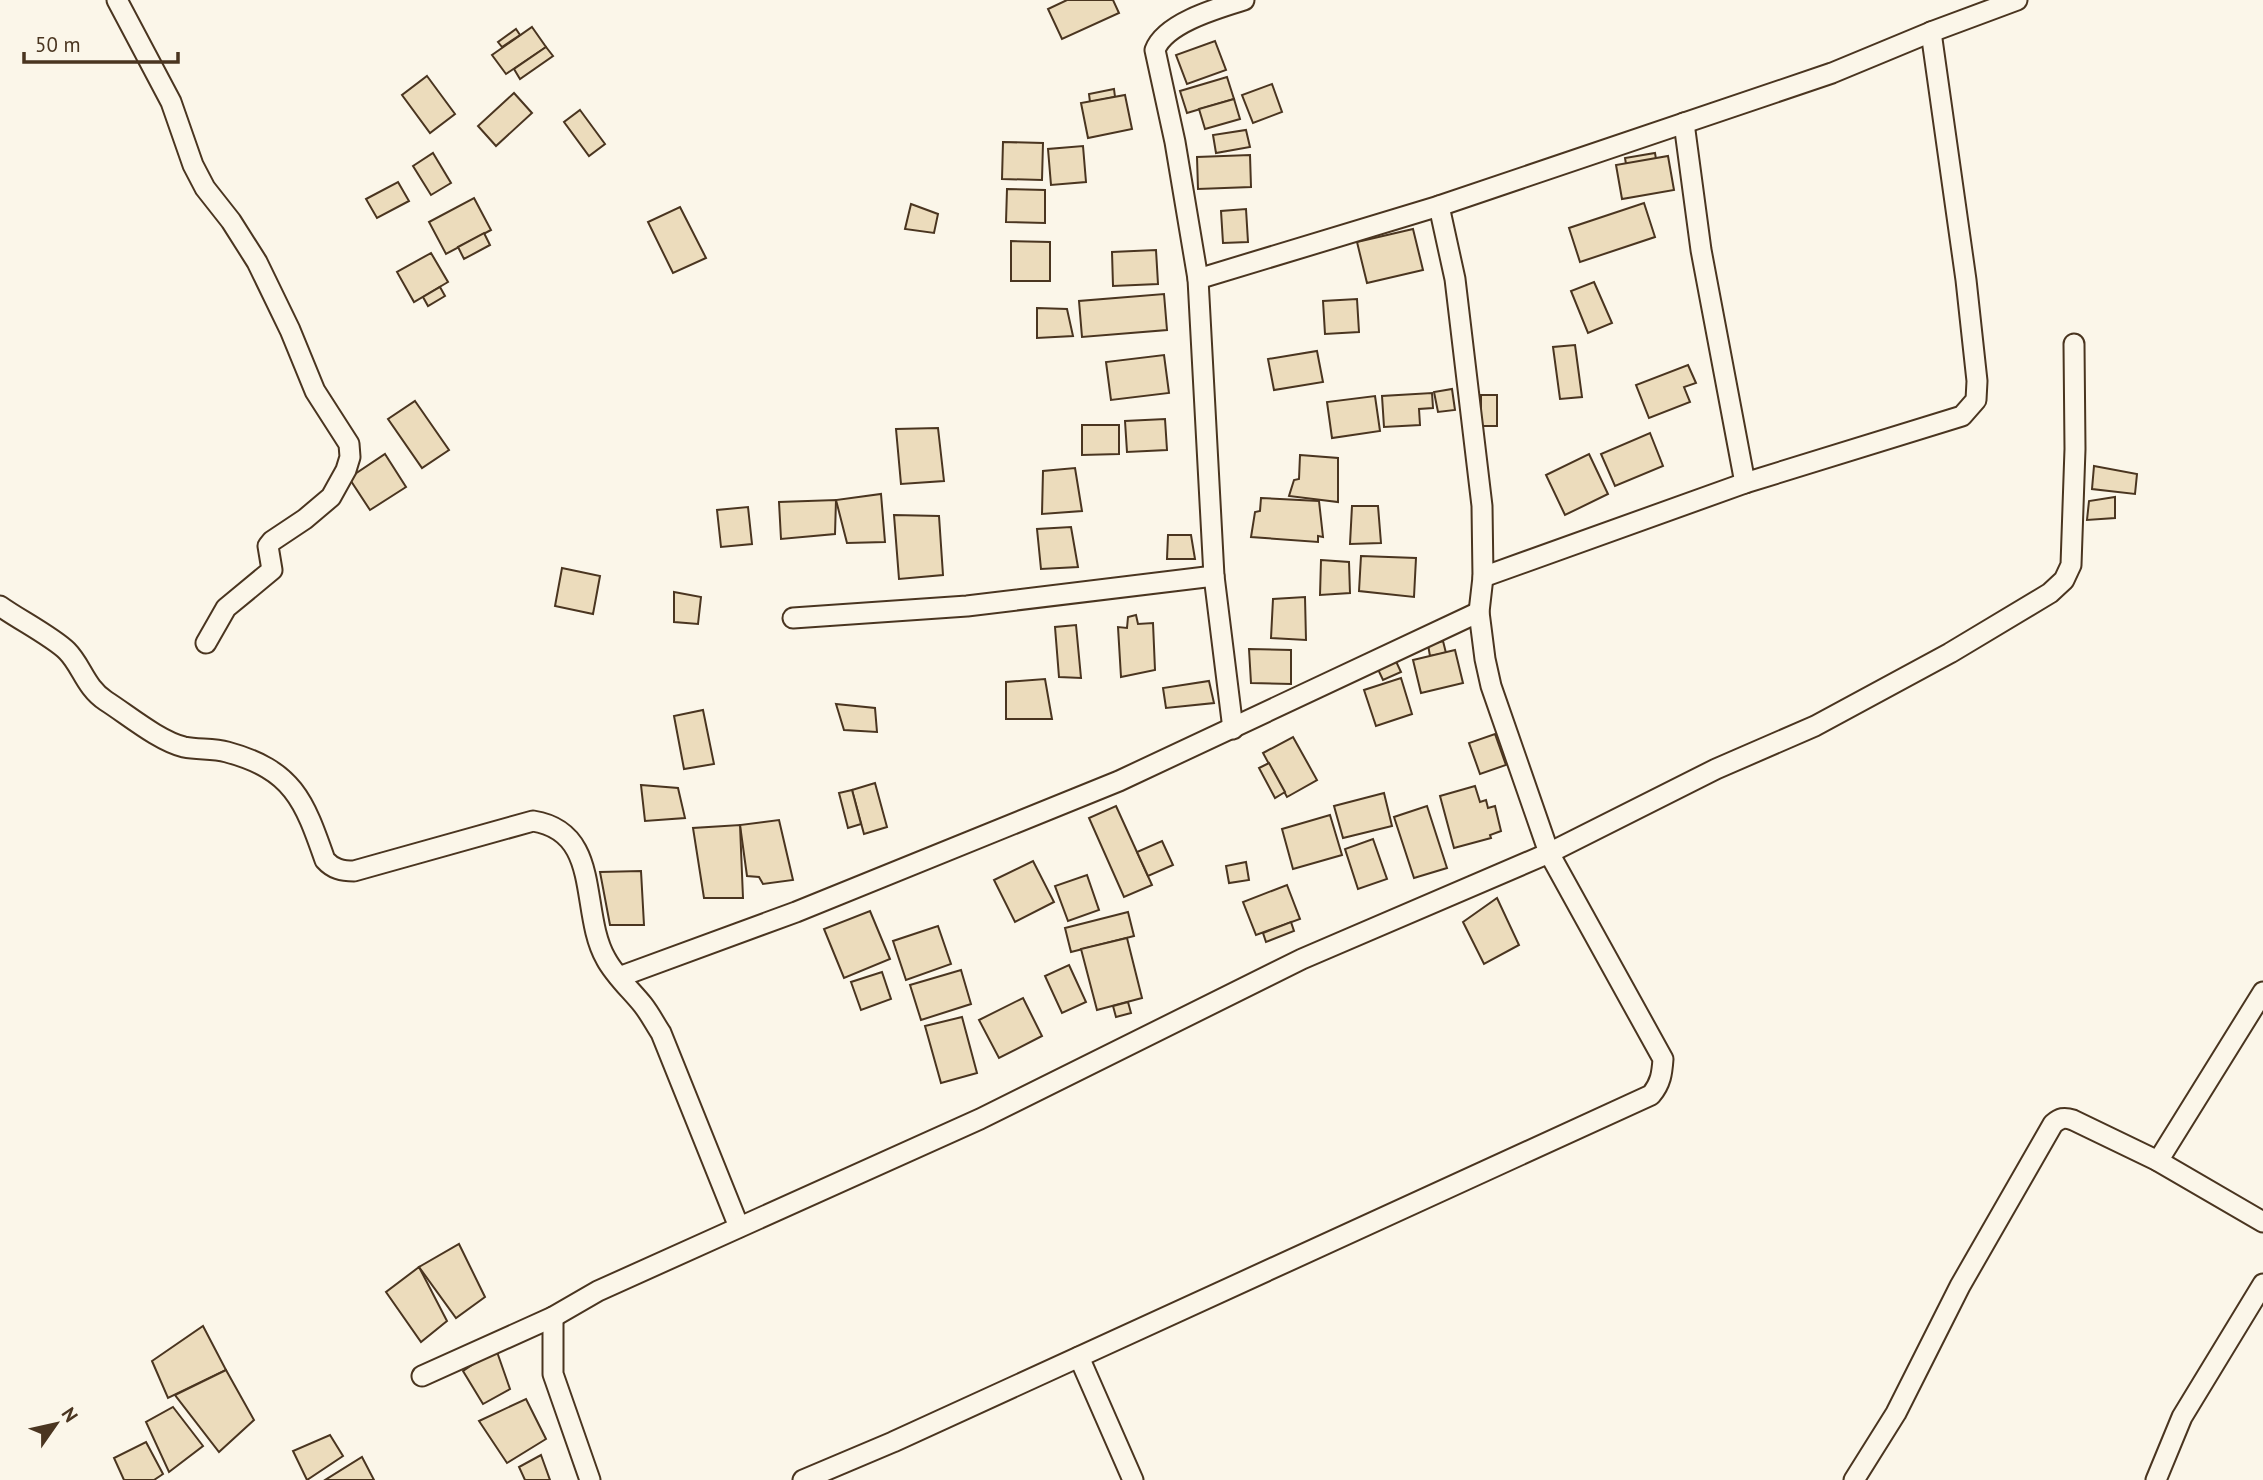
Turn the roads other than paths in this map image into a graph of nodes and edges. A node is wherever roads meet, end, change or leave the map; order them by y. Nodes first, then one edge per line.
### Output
1 (117, 0) edge
2 (1244, 0) edge
3 (2017, 0) edge
4 (1206, 5) edge
5 (1931, 32) junction
6 (1684, 123) junction
7 (1440, 206) junction
8 (1198, 279) junction
9 (2074, 344) dead end
10 (1745, 483) junction
11 (1214, 576) junction
12 (1483, 577) junction
13 (0, 607) edge
14 (1479, 612) junction
15 (793, 618) dead end
16 (206, 643) dead end
17 (1233, 729) junction
18 (1549, 853) junction
19 (620, 977) junction
20 (2263, 992) edge
21 (2158, 1161) junction
22 (2263, 1222) edge
23 (739, 1227) junction
24 (2263, 1284) edge
25 (553, 1317) junction
26 (1079, 1357) junction
27 (422, 1376) dead end
28 (590, 1480) edge
29 (803, 1480) edge
30 (1133, 1480) edge
31 (1854, 1480) edge
32 (2156, 1480) edge

1 - 16 street
2 - 4 street
3 - 5 street
4 - 8 street
5 - 6 street
5 - 10 street
6 - 7 street
6 - 10 street
7 - 8 street
7 - 12 street
8 - 11 street
9 - 18 street
10 - 12 street
11 - 15 street
11 - 17 street
12 - 14 street
13 - 19 street
14 - 17 street
14 - 18 street
17 - 19 street
18 - 23 street
18 - 26 street
19 - 23 street
20 - 21 street
21 - 22 street
21 - 31 street
23 - 25 street
24 - 32 street
25 - 27 street
25 - 28 street
26 - 29 street
26 - 30 street

